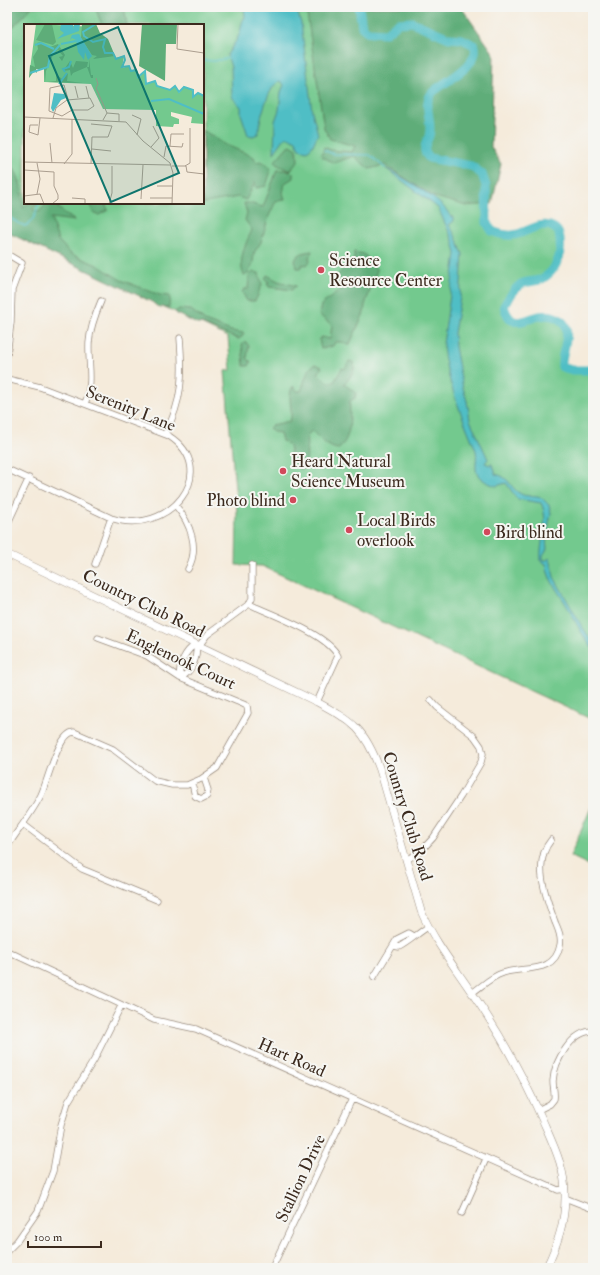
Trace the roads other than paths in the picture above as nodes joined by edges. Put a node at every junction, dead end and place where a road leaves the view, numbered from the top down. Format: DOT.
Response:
graph roads {
  1 [pos="7,254"];
  2 [pos="101,301"];
  3 [pos="180,338"];
  4 [pos="7,355"];
  5 [pos="7,379"];
  6 [pos="85,404"];
  7 [pos="165,434"];
  8 [pos="7,469"];
  9 [pos="29,478"];
  10 [pos="176,506"];
  11 [pos="111,518"];
  12 [pos="8,523"];
  13 [pos="7,554"];
  14 [pos="95,564"];
  15 [pos="252,565"];
  16 [pos="188,569"];
  17 [pos="249,604"];
  18 [pos="98,638"];
  19 [pos="197,645"];
  20 [pos="180,678"];
  21 [pos="431,700"];
  22 [pos="316,702"];
  23 [pos="204,778"];
  24 [pos="192,783"];
  25 [pos="23,824"];
  26 [pos="551,840"];
  27 [pos="7,847"];
  28 [pos="406,860"];
  29 [pos="157,900"];
  30 [pos="428,926"];
  31 [pos="7,951"];
  32 [pos="374,977"];
  33 [pos="472,993"];
  34 [pos="121,1006"];
  35 [pos="593,1031"];
  36 [pos="352,1099"];
  37 [pos="538,1110"];
  38 [pos="486,1159"];
  39 [pos="565,1189"];
  40 [pos="566,1198"];
  41 [pos="593,1209"];
  42 [pos="462,1213"];
  43 [pos="7,1251"];
  44 [pos="272,1268"];
  45 [pos="546,1268"];
  1 -- 4 [label="street"];
  2 -- 6 [label="street"];
  3 -- 7 [label="street"];
  5 -- 6 [label="street, Serenity Lane"];
  6 -- 7 [label="street, Serenity Lane"];
  7 -- 10 [label="street, Serenity Lane"];
  8 -- 9 [label="street"];
  9 -- 11 [label="street"];
  9 -- 12 [label="street"];
  10 -- 11 [label="street"];
  10 -- 16 [label="street"];
  11 -- 14 [label="street"];
  13 -- 19 [label="main road, Country Club Road"];
  15 -- 17 [label="street"];
  17 -- 19 [label="street"];
  17 -- 22 [label="street"];
  18 -- 20 [label="street, Englenook Court"];
  19 -- 20 [label="street"];
  19 -- 20 [label="street"];
  19 -- 22 [label="main road, Country Club Road"];
  20 -- 23 [label="street, Englenook Court"];
  21 -- 28 [label="street"];
  22 -- 28 [label="main road, Country Club Road"];
  23 -- 24 [label="street"];
  23 -- 24 [label="street"];
  24 -- 25 [label="street"];
  25 -- 27 [label="street"];
  25 -- 29 [label="street"];
  26 -- 33 [label="street"];
  28 -- 30 [label="main road, Country Club Road"];
  30 -- 32 [label="street"];
  30 -- 33 [label="main road, Country Club Road"];
  31 -- 34 [label="street, Hart Road"];
  33 -- 37 [label="main road, Country Club Road"];
  34 -- 36 [label="street, Hart Road"];
  34 -- 43 [label="street"];
  35 -- 37 [label="street"];
  36 -- 38 [label="street, Hart Road"];
  36 -- 44 [label="street, Stallion Drive"];
  37 -- 39 [label="main road, Country Club Road"];
  38 -- 39 [label="street, Hart Road"];
  38 -- 42 [label="street"];
  39 -- 40 [label="main road, Country Club Road"];
  40 -- 41 [label="street"];
  40 -- 45 [label="main road, Country Club Road"];
}
